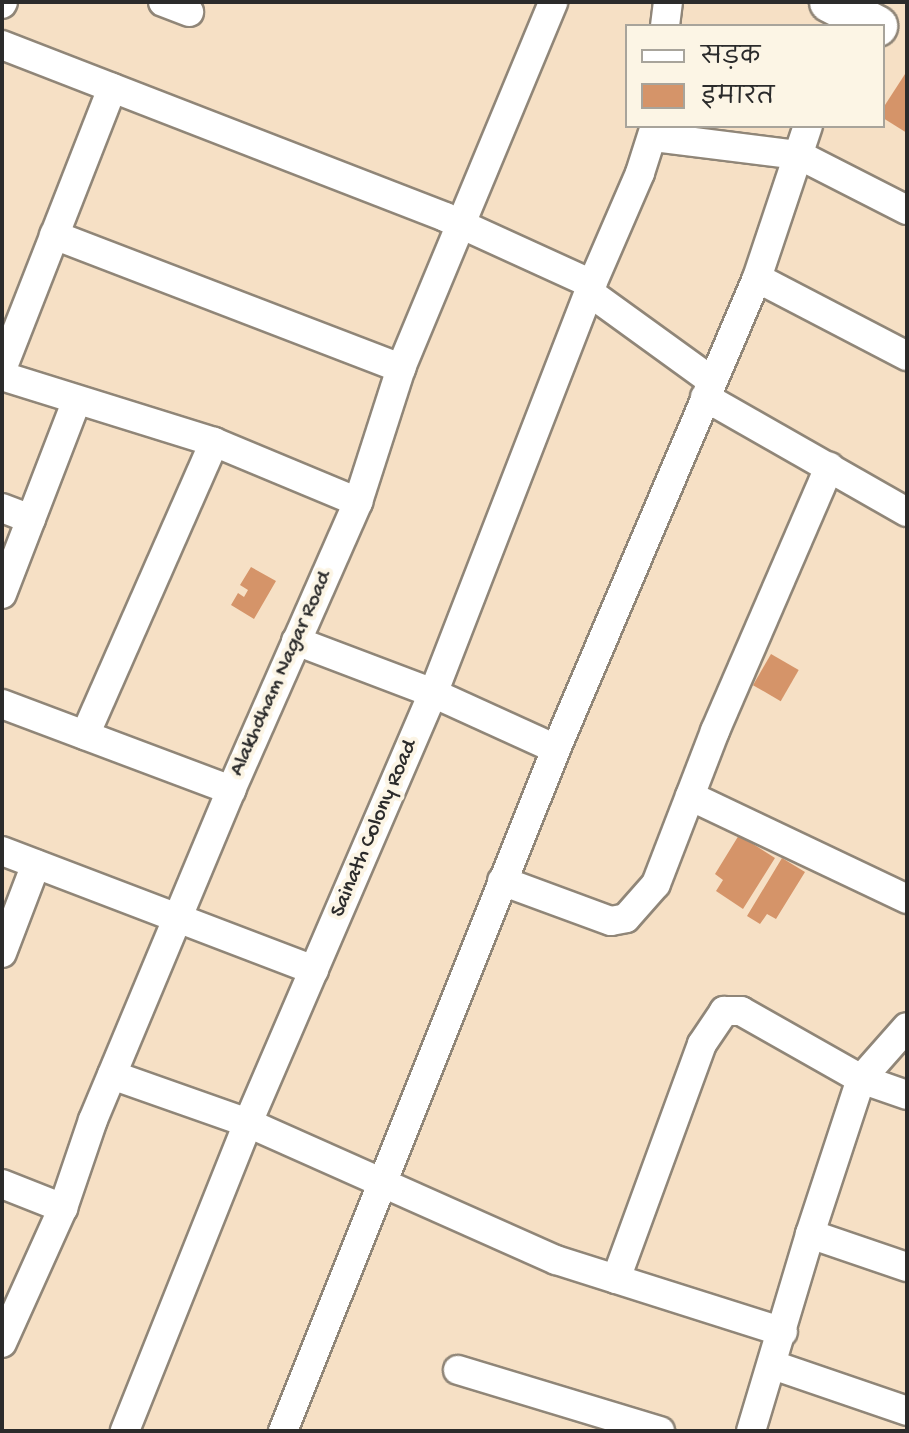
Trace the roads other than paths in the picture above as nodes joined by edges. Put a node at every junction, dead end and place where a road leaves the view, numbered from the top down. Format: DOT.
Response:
graph roads {
  1 [pos="163,2"];
  2 [pos="553,2"];
  3 [pos="668,2"];
  4 [pos="189,12"];
  5 [pos="665,24"];
  6 [pos="885,30"];
  7 [pos="907,43"];
  8 [pos="2,45"];
  9 [pos="112,88"];
  10 [pos="807,128"];
  11 [pos="655,132"];
  12 [pos="799,155"];
  13 [pos="907,210"];
  14 [pos="459,224"];
  15 [pos="54,235"];
  16 [pos="757,278"];
  17 [pos="590,288"];
  18 [pos="907,356"];
  19 [pos="401,368"];
  20 [pos="2,369"];
  21 [pos="2,376"];
  22 [pos="709,389"];
  23 [pos="77,400"];
  24 [pos="214,442"];
  25 [pos="829,467"];
  26 [pos="358,502"];
  27 [pos="2,508"];
  28 [pos="907,512"];
  29 [pos="31,519"];
  30 [pos="2,594"];
  31 [pos="296,641"];
  32 [pos="433,693"];
  33 [pos="2,704"];
  34 [pos="85,735"];
  35 [pos="556,749"];
  36 [pos="231,790"];
  37 [pos="690,796"];
  38 [pos="2,851"];
  39 [pos="36,864"];
  40 [pos="502,881"];
  41 [pos="907,899"];
  42 [pos="177,918"];
  43 [pos="2,953"];
  44 [pos="314,970"];
  45 [pos="907,1027"];
  46 [pos="112,1075"];
  47 [pos="861,1079"];
  48 [pos="907,1095"];
  49 [pos="248,1123"];
  50 [pos="380,1182"];
  51 [pos="2,1184"];
  52 [pos="63,1208"];
  53 [pos="810,1234"];
  54 [pos="907,1267"];
  55 [pos="616,1279"];
  56 [pos="783,1332"];
  57 [pos="2,1343"];
  58 [pos="773,1365"];
  59 [pos="458,1370"];
  60 [pos="901,1417"];
  61 [pos="125,1431"];
  62 [pos="283,1431"];
  63 [pos="660,1431"];
  64 [pos="751,1431"];
  1 -- 4 [label="street"];
  2 -- 14 [label="street, Alakhdham Nagar Road"];
  3 -- 5 [label="street"];
  6 -- 7 [label="street"];
  8 -- 9 [label="street"];
  9 -- 14 [label="street"];
  9 -- 15 [label="street"];
  10 -- 12 [label="street"];
  11 -- 12 [label="street"];
  11 -- 17 [label="street, Sainath Colony Road"];
  12 -- 13 [label="street"];
  12 -- 16 [label="street"];
  14 -- 17 [label="street"];
  14 -- 19 [label="street, Alakhdham Nagar Road"];
  15 -- 19 [label="street"];
  15 -- 20 [label="street"];
  16 -- 18 [label="street"];
  16 -- 22 [label="street"];
  17 -- 22 [label="street"];
  17 -- 32 [label="street, Sainath Colony Road"];
  19 -- 26 [label="street, Alakhdham Nagar Road"];
  21 -- 23 [label="street"];
  22 -- 25 [label="street"];
  22 -- 35 [label="street"];
  23 -- 24 [label="street"];
  23 -- 29 [label="street"];
  24 -- 26 [label="street"];
  24 -- 34 [label="street"];
  25 -- 28 [label="street"];
  25 -- 37 [label="street"];
  26 -- 31 [label="street, Alakhdham Nagar Road"];
  27 -- 29 [label="street"];
  29 -- 30 [label="street"];
  31 -- 32 [label="street"];
  31 -- 36 [label="street, Alakhdham Nagar Road"];
  32 -- 35 [label="street"];
  32 -- 44 [label="street, Sainath Colony Road"];
  33 -- 34 [label="street"];
  34 -- 36 [label="street"];
  35 -- 40 [label="street"];
  36 -- 42 [label="street, Alakhdham Nagar Road"];
  37 -- 40 [label="street"];
  37 -- 41 [label="street"];
  38 -- 39 [label="street"];
  39 -- 42 [label="street"];
  39 -- 43 [label="street"];
  40 -- 50 [label="street"];
  42 -- 44 [label="street"];
  42 -- 46 [label="street, Alakhdham Nagar Road"];
  44 -- 49 [label="street, Sainath Colony Road"];
  45 -- 47 [label="street"];
  46 -- 49 [label="street"];
  46 -- 52 [label="street, Alakhdham Nagar Road"];
  47 -- 48 [label="street"];
  47 -- 53 [label="street"];
  47 -- 55 [label="street"];
  49 -- 50 [label="street"];
  49 -- 61 [label="street, Sainath Colony Road"];
  50 -- 55 [label="street"];
  50 -- 62 [label="street"];
  51 -- 52 [label="street"];
  52 -- 57 [label="street, Alakhdham Nagar Road"];
  53 -- 54 [label="street"];
  53 -- 56 [label="street"];
  55 -- 56 [label="street"];
  56 -- 58 [label="street"];
  58 -- 60 [label="street"];
  58 -- 64 [label="street"];
  59 -- 63 [label="street"];
}
